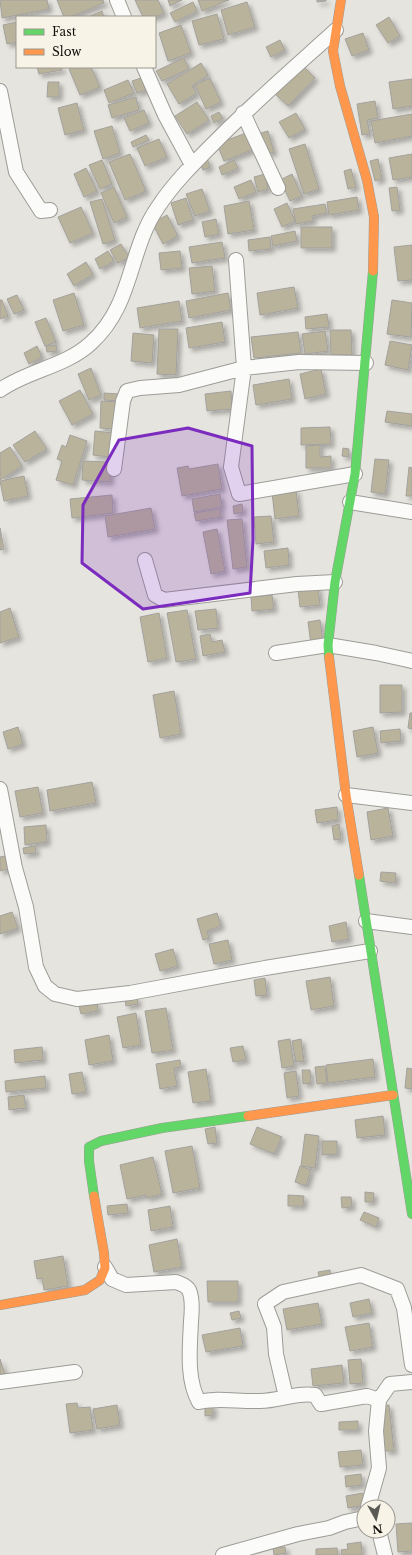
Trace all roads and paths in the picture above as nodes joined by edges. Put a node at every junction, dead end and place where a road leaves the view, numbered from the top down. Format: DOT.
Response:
graph roads {
  1 [pos="116,0"];
  2 [pos="345,1"];
  3 [pos="124,16"];
  4 [pos="336,30"];
  5 [pos="144,68"];
  6 [pos="0,91"];
  7 [pos="243,113"];
  8 [pos="192,165"];
  9 [pos="278,188"];
  10 [pos="50,210"];
  11 [pos="236,260"];
  12 [pos="366,363"];
  13 [pos="244,368"];
  14 [pos="0,390"];
  15 [pos="114,469"];
  16 [pos="356,474"];
  17 [pos="350,502"];
  18 [pos="412,512"];
  19 [pos="146,560"];
  20 [pos="335,582"];
  21 [pos="328,645"];
  22 [pos="276,653"];
  23 [pos="412,661"];
  24 [pos="0,789"];
  25 [pos="346,795"];
  26 [pos="412,803"];
  27 [pos="5,835"];
  28 [pos="366,921"];
  29 [pos="412,927"];
  30 [pos="370,951"];
  31 [pos="393,1095"];
  32 [pos="412,1214"];
  33 [pos="105,1268"];
  34 [pos="0,1305"];
  35 [pos="412,1365"];
  36 [pos="75,1372"];
  37 [pos="0,1382"];
  38 [pos="412,1382"];
  39 [pos="286,1397"];
  40 [pos="379,1400"];
  41 [pos="370,1499"];
  42 [pos="356,1520"];
  43 [pos="380,1539"];
  44 [pos="223,1555"];
  45 [pos="385,1555"];
  1 -- 3 [label="street"];
  2 -- 4 [label="street"];
  4 -- 7 [label="street"];
  4 -- 12 [label="street"];
  5 -- 8 [label="street"];
  6 -- 10 [label="street"];
  7 -- 8 [label="street"];
  7 -- 9 [label="street"];
  8 -- 14 [label="street"];
  11 -- 13 [label="street"];
  12 -- 13 [label="street"];
  12 -- 16 [label="street"];
  13 -- 15 [label="street"];
  13 -- 16 [label="street"];
  16 -- 17 [label="street"];
  17 -- 18 [label="street"];
  17 -- 20 [label="street"];
  19 -- 20 [label="street"];
  20 -- 21 [label="street"];
  21 -- 22 [label="street"];
  21 -- 23 [label="street"];
  21 -- 25 [label="street"];
  24 -- 27 [label="street"];
  25 -- 26 [label="street"];
  25 -- 28 [label="street"];
  27 -- 30 [label="street"];
  28 -- 29 [label="street"];
  28 -- 30 [label="street"];
  30 -- 31 [label="street"];
  31 -- 32 [label="street"];
  31 -- 33 [label="street"];
  33 -- 34 [label="street"];
  33 -- 39 [label="street"];
  35 -- 39 [label="street"];
  36 -- 37 [label="street"];
  38 -- 40 [label="street"];
  39 -- 40 [label="street"];
  40 -- 41 [label="street"];
  42 -- 44 [label="street"];
  43 -- 45 [label="street"];
}
